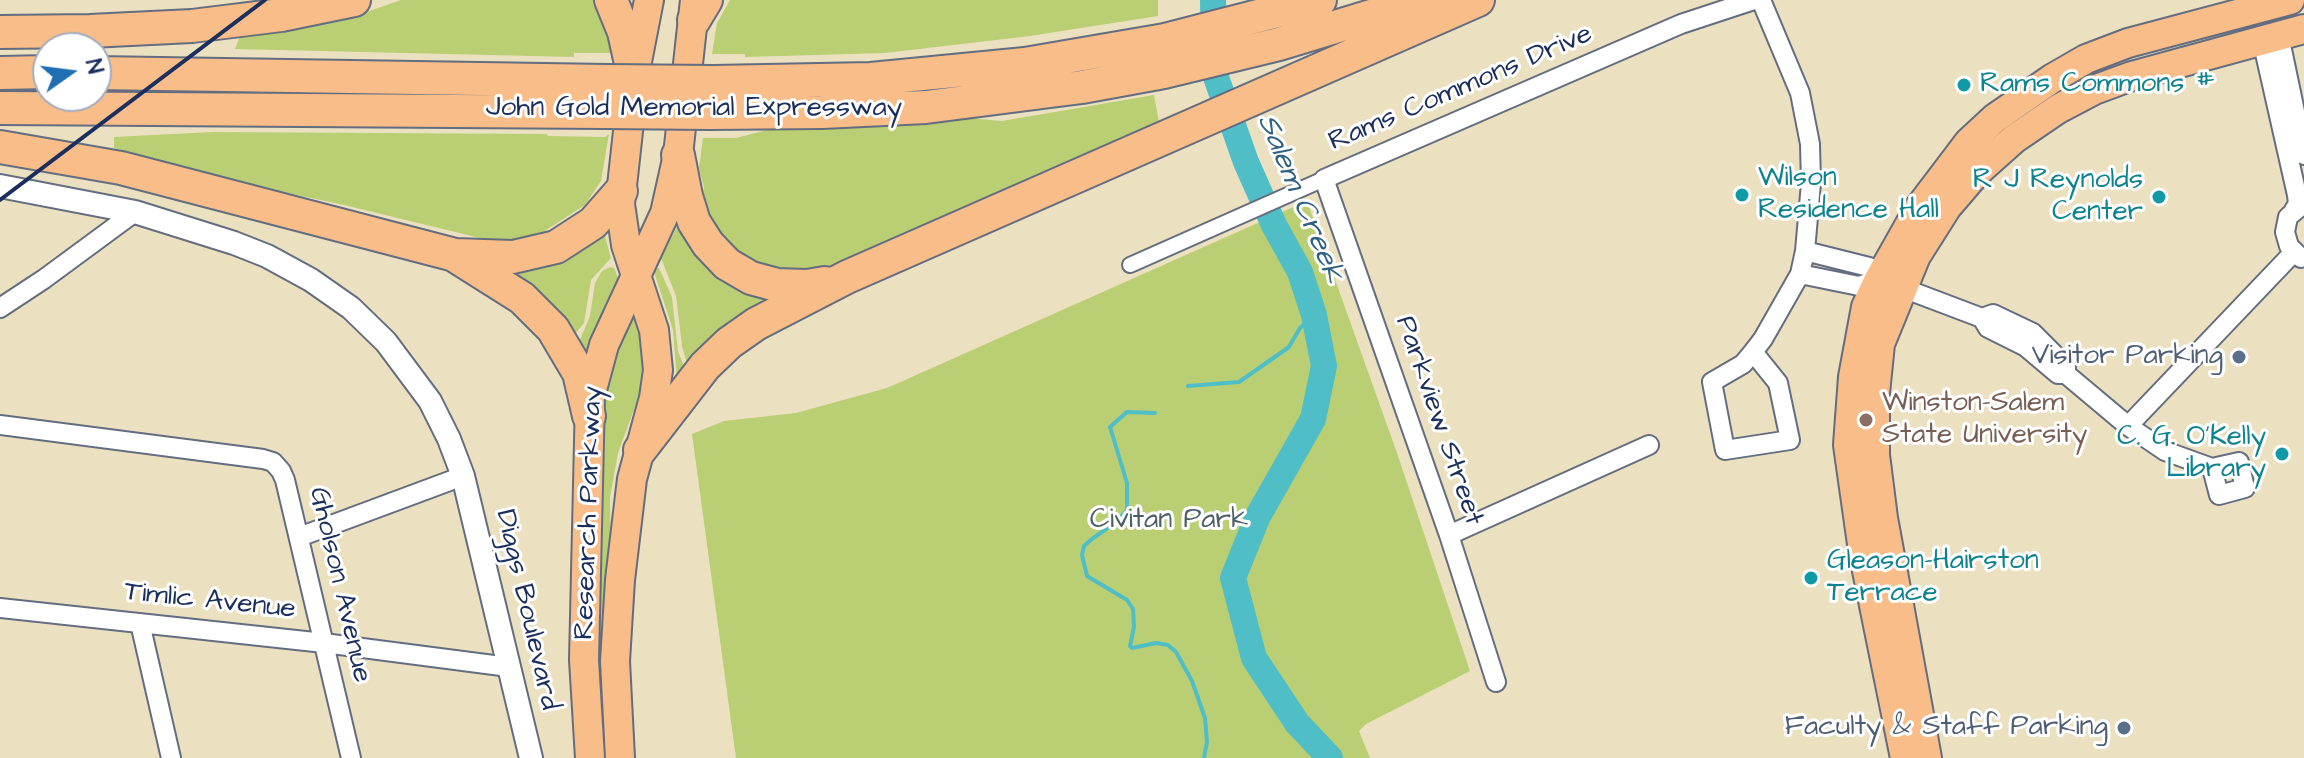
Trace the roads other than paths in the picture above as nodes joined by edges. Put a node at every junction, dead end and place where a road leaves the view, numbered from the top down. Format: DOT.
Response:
graph roads {
  1 [pos="354,0"];
  2 [pos="611,0"];
  3 [pos="649,0"];
  4 [pos="1320,0"];
  5 [pos="1424,0"];
  6 [pos="1478,0"];
  7 [pos="1754,0"];
  8 [pos="1761,0"];
  9 [pos="2290,0"];
  10 [pos="698,7"];
  11 [pos="0,32"];
  12 [pos="2281,35"];
  13 [pos="32,72"];
  14 [pos="0,73"];
  15 [pos="112,74"];
  16 [pos="615,90"];
  17 [pos="711,97"];
  18 [pos="0,108"];
  19 [pos="0,147"];
  20 [pos="678,155"];
  21 [pos="2304,155"];
  22 [pos="1324,179"];
  23 [pos="0,186"];
  24 [pos="621,191"];
  25 [pos="2299,207"];
  26 [pos="135,212"];
  27 [pos="1805,251"];
  28 [pos="455,255"];
  29 [pos="2299,256"];
  30 [pos="1130,265"];
  31 [pos="1800,274"];
  32 [pos="637,276"];
  33 [pos="847,277"];
  34 [pos="1891,284"];
  35 [pos="0,308"];
  36 [pos="1753,352"];
  37 [pos="589,416"];
  38 [pos="0,425"];
  39 [pos="2128,426"];
  40 [pos="1649,445"];
  41 [pos="640,450"];
  42 [pos="2212,468"];
  43 [pos="463,476"];
  44 [pos="1449,535"];
  45 [pos="299,537"];
  46 [pos="0,608"];
  47 [pos="140,623"];
  48 [pos="324,643"];
  49 [pos="509,667"];
  50 [pos="1496,682"];
  51 [pos="171,758"];
  52 [pos="351,758"];
  53 [pos="531,758"];
  54 [pos="590,758"];
  55 [pos="620,758"];
  56 [pos="1905,758"];
  57 [pos="1927,758"];
  1 -- 11 [label="highway"];
  2 -- 16 [label="highway"];
  3 -- 16 [label="main road, Research Parkway"];
  4 -- 17 [label="highway, John Gold Memorial Expressway"];
  5 -- 17 [label="highway, John Gold Memorial Expressway"];
  6 -- 33 [label="highway"];
  7 -- 22 [label="street, Rams Commons Drive"];
  8 -- 27 [label="street"];
  9 -- 34 [label="main road"];
  10 -- 20 [label="main road, Research Parkway"];
  12 -- 21 [label="street"];
  12 -- 25 [label="street"];
  12 -- 34 [label="main road"];
  13 -- 14 [label="highway"];
  15 -- 16 [label="highway, John Gold Memorial Expressway"];
  16 -- 17 [label="highway, John Gold Memorial Expressway, bridge"];
  16 -- 18 [label="highway, John Gold Memorial Expressway"];
  16 -- 24 [label="main road, Research Parkway"];
  19 -- 28 [label="highway"];
  20 -- 32 [label="main road, Research Parkway"];
  20 -- 33 [label="highway"];
  22 -- 30 [label="street"];
  22 -- 44 [label="street, Parkview Street"];
  23 -- 26 [label="street, Diggs Boulevard"];
  24 -- 28 [label="highway"];
  24 -- 32 [label="main road, Research Parkway"];
  25 -- 29 [label="street"];
  26 -- 35 [label="street"];
  26 -- 43 [label="street, Diggs Boulevard"];
  27 -- 31 [label="street"];
  27 -- 34 [label="street"];
  28 -- 37 [label="highway"];
  29 -- 39 [label="street"];
  31 -- 34 [label="street"];
  31 -- 36 [label="street"];
  32 -- 37 [label="main road, Research Parkway"];
  32 -- 41 [label="main road, Research Parkway"];
  33 -- 41 [label="highway"];
  34 -- 39 [label="street"];
  34 -- 56 [label="main road"];
  34 -- 57 [label="main road"];
  36 -- 36 [label="street"];
  37 -- 54 [label="main road, Research Parkway"];
  38 -- 45 [label="street, Gholson Avenue"];
  39 -- 42 [label="street"];
  40 -- 44 [label="street"];
  41 -- 55 [label="main road, Research Parkway"];
  43 -- 45 [label="street"];
  43 -- 49 [label="street, Diggs Boulevard"];
  44 -- 50 [label="street, Parkview Street"];
  45 -- 48 [label="street, Gholson Avenue"];
  46 -- 47 [label="street, Timlic Avenue"];
  47 -- 48 [label="street, Timlic Avenue"];
  47 -- 51 [label="street"];
  48 -- 49 [label="street, Timlic Avenue"];
  48 -- 52 [label="street, Gholson Avenue"];
  49 -- 53 [label="street, Diggs Boulevard"];
}
